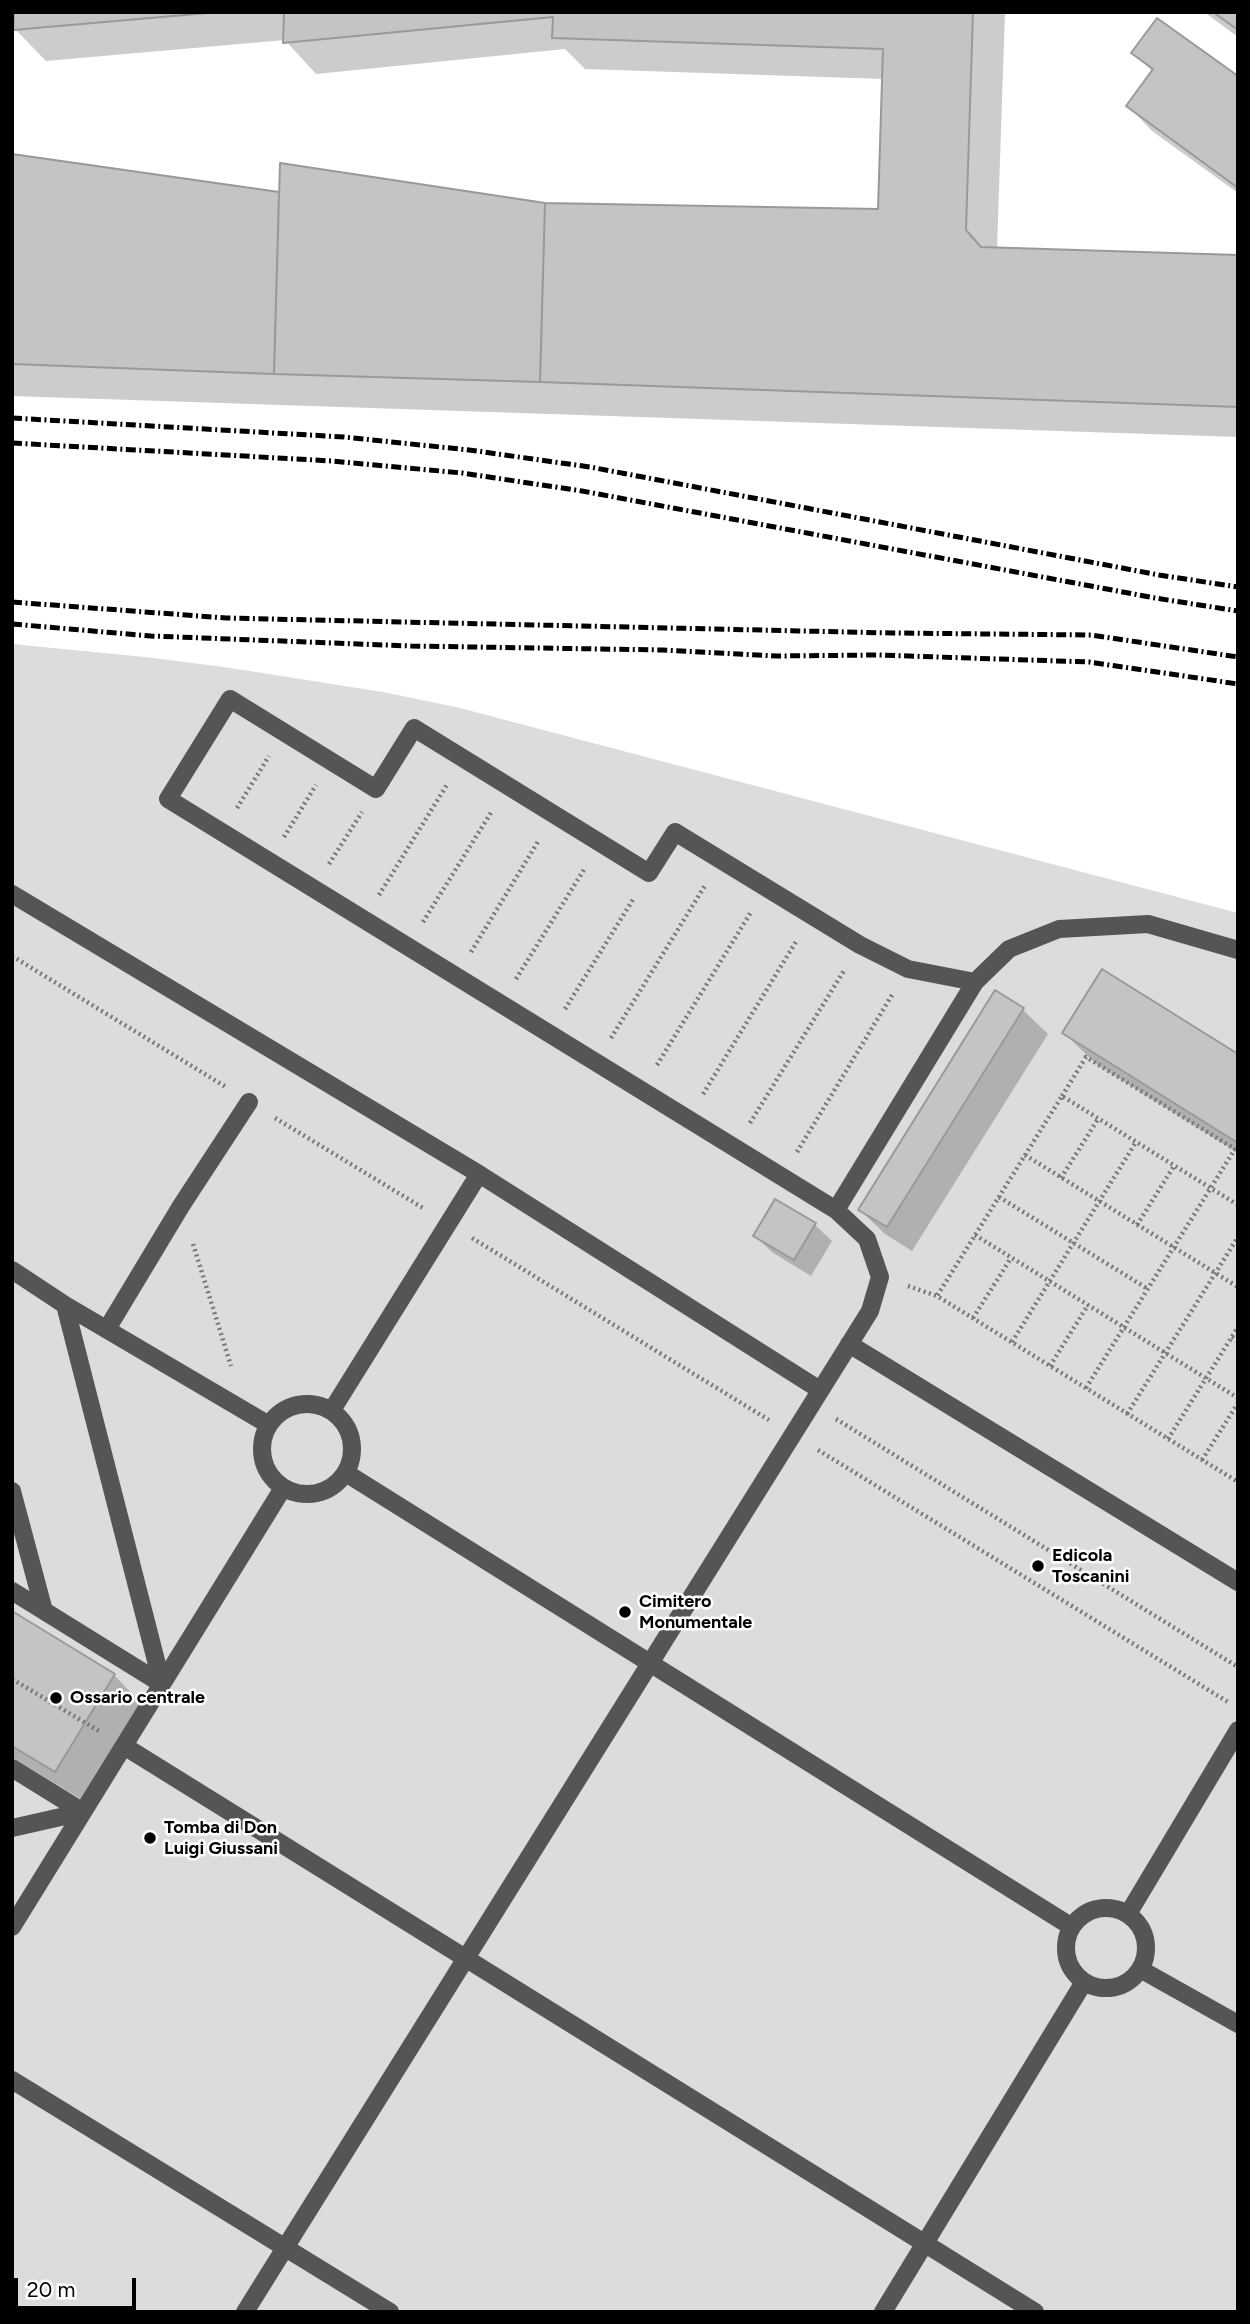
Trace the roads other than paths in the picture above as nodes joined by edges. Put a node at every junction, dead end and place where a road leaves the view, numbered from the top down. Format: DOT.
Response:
graph roads {
  1 [pos="12,894"];
  2 [pos="1238,950"];
  3 [pos="975,982"];
  4 [pos="249,1102"];
  5 [pos="479,1174"];
  6 [pos="836,1210"];
  7 [pos="12,1270"];
  8 [pos="65,1305"];
  9 [pos="107,1329"];
  10 [pos="849,1344"];
  11 [pos="816,1397"];
  12 [pos="332,1410"];
  13 [pos="269,1425"];
  14 [pos="346,1473"];
  15 [pos="283,1488"];
  16 [pos="12,1491"];
  17 [pos="1238,1582"];
  18 [pos="12,1591"];
  19 [pos="44,1611"];
  20 [pos="650,1663"];
  21 [pos="162,1684"];
  22 [pos="1238,1730"];
  23 [pos="124,1746"];
  24 [pos="12,1768"];
  25 [pos="83,1812"];
  26 [pos="12,1828"];
  27 [pos="1128,1914"];
  28 [pos="12,1927"];
  29 [pos="1072,1927"];
  30 [pos="466,1958"];
  31 [pos="1140,1969"];
  32 [pos="1084,1982"];
  33 [pos="1238,2024"];
  34 [pos="12,2080"];
  35 [pos="924,2244"];
  36 [pos="285,2247"];
  37 [pos="245,2312"];
  38 [pos="390,2312"];
  39 [pos="883,2312"];
  40 [pos="1035,2312"];
  1 -- 5 [label="lane"];
  2 -- 3 [label="lane"];
  3 -- 6 [label="lane"];
  3 -- 6 [label="lane"];
  4 -- 9 [label="lane"];
  5 -- 11 [label="lane"];
  5 -- 12 [label="lane"];
  6 -- 10 [label="lane"];
  7 -- 8 [label="lane"];
  8 -- 9 [label="lane"];
  8 -- 21 [label="lane"];
  9 -- 13 [label="lane"];
  10 -- 11 [label="lane"];
  10 -- 17 [label="lane"];
  11 -- 20 [label="lane"];
  12 -- 13 [label="lane"];
  12 -- 14 [label="lane"];
  13 -- 15 [label="lane"];
  14 -- 15 [label="lane"];
  14 -- 20 [label="lane"];
  15 -- 21 [label="lane"];
  16 -- 19 [label="lane"];
  18 -- 19 [label="lane"];
  19 -- 21 [label="lane"];
  20 -- 29 [label="lane"];
  20 -- 30 [label="lane"];
  21 -- 23 [label="lane"];
  22 -- 27 [label="lane"];
  23 -- 25 [label="lane"];
  23 -- 30 [label="lane"];
  24 -- 25 [label="lane"];
  25 -- 26 [label="lane"];
  25 -- 28 [label="lane"];
  27 -- 29 [label="lane"];
  27 -- 31 [label="lane"];
  29 -- 32 [label="lane"];
  30 -- 35 [label="lane"];
  30 -- 36 [label="lane"];
  31 -- 32 [label="lane"];
  31 -- 33 [label="lane"];
  32 -- 35 [label="lane"];
  34 -- 36 [label="lane"];
  35 -- 39 [label="lane"];
  35 -- 40 [label="lane"];
  36 -- 37 [label="lane"];
  36 -- 38 [label="lane"];
}
